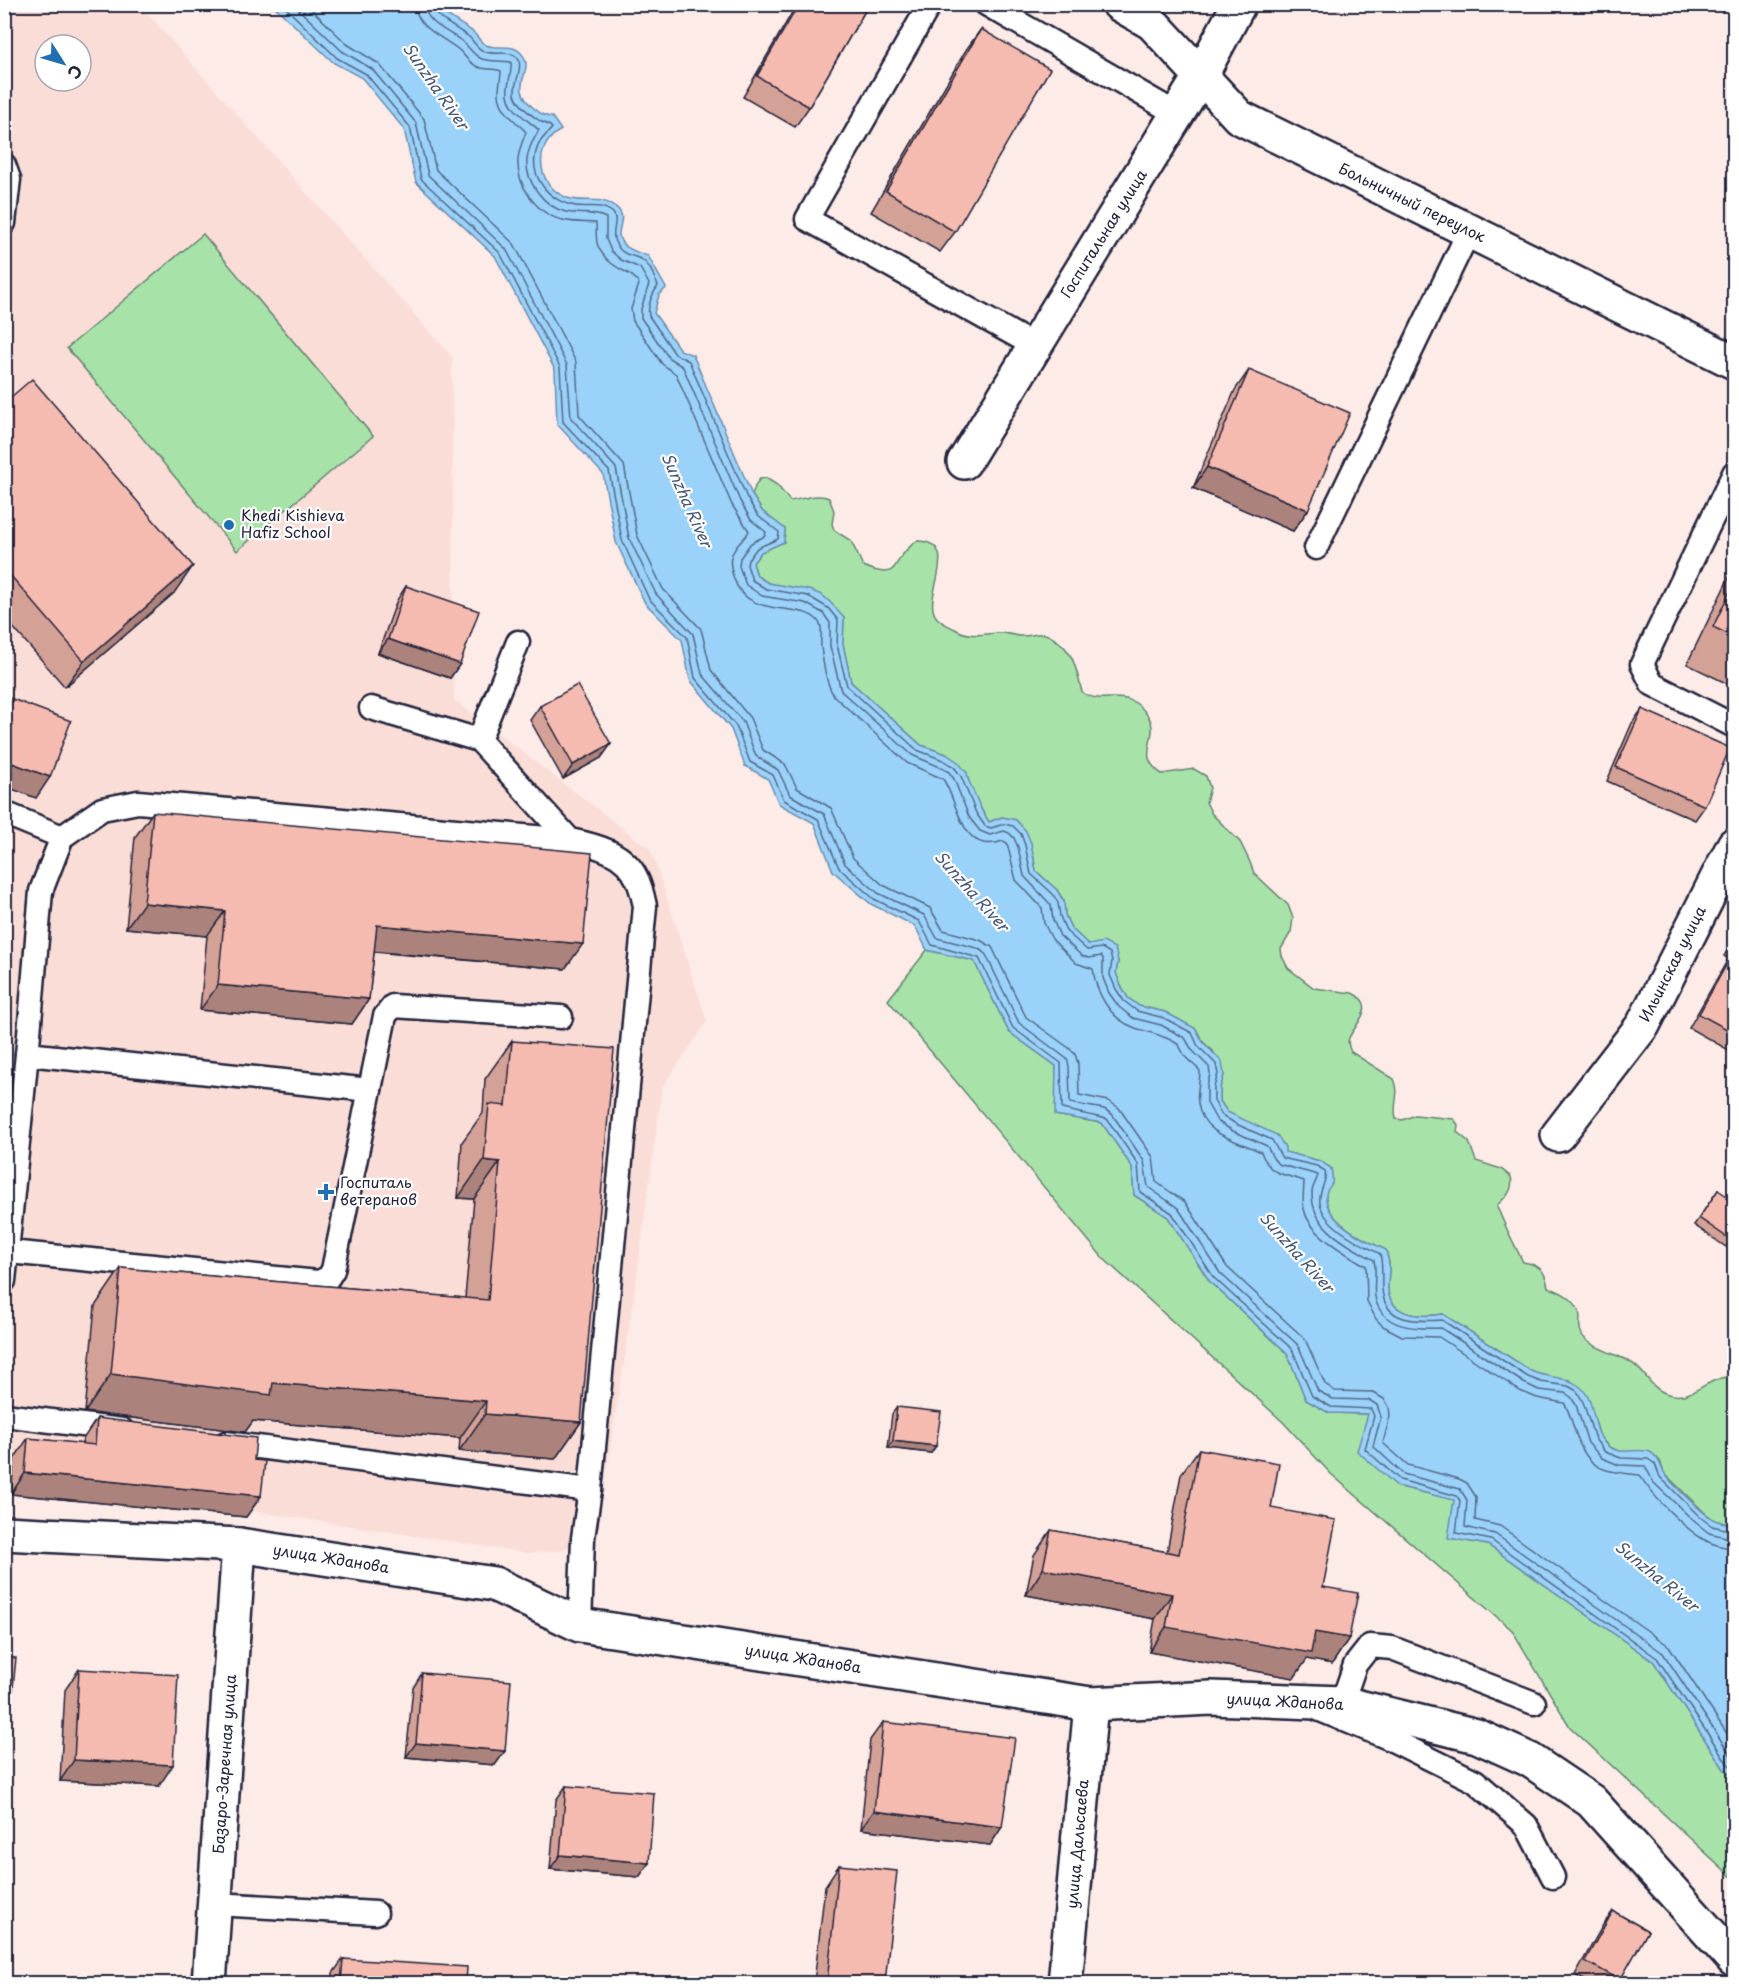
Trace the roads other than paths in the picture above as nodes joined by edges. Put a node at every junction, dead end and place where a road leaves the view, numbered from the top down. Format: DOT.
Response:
graph roads {
  1 [pos="930,4"];
  2 [pos="986,4"];
  3 [pos="1119,4"];
  4 [pos="1239,4"];
  5 [pos="1200,77"];
  6 [pos="1178,114"];
  7 [pos="4,165"];
  8 [pos="4,223"];
  9 [pos="1469,231"];
  10 [pos="1035,346"];
  11 [pos="1734,362"];
  12 [pos="964,462"];
  13 [pos="1734,473"];
  14 [pos="1316,548"];
  15 [pos="518,642"];
  16 [pos="371,708"];
  17 [pos="1734,726"];
  18 [pos="479,740"];
  19 [pos="4,813"];
  20 [pos="62,837"];
  21 [pos="570,840"];
  22 [pos="1734,844"];
  23 [pos="561,1017"];
  24 [pos="27,1054"];
  25 [pos="370,1090"];
  26 [pos="12,1126"];
  27 [pos="1558,1135"];
  28 [pos="9,1252"];
  29 [pos="4,1281"];
  30 [pos="4,1415"];
  31 [pos="145,1433"];
  32 [pos="204,1440"];
  33 [pos="590,1490"];
  34 [pos="4,1533"];
  35 [pos="238,1545"];
  36 [pos="580,1625"];
  37 [pos="1297,1701"];
  38 [pos="1342,1703"];
  39 [pos="1534,1703"];
  40 [pos="1091,1704"];
  41 [pos="1553,1877"];
  42 [pos="216,1904"];
  43 [pos="376,1913"];
  44 [pos="1734,1960"];
  45 [pos="209,1983"];
  46 [pos="1065,1983"];
  1 -- 10 [label="lane"];
  2 -- 6 [label="lane"];
  3 -- 5 [label="street, Больничный переулок"];
  4 -- 5 [label="street, Госпитальная улица"];
  5 -- 6 [label="street, Госпитальная улица"];
  5 -- 9 [label="street, Больничный переулок"];
  6 -- 10 [label="street, Госпитальная улица"];
  7 -- 8 [label="lane"];
  9 -- 11 [label="street, Больничный переулок"];
  9 -- 14 [label="lane"];
  10 -- 12 [label="street, Госпитальная улица"];
  13 -- 17 [label="lane"];
  15 -- 18 [label="lane"];
  16 -- 18 [label="lane"];
  18 -- 21 [label="lane"];
  19 -- 20 [label="lane"];
  20 -- 21 [label="lane"];
  20 -- 24 [label="lane"];
  21 -- 33 [label="lane"];
  22 -- 27 [label="street, Ильинская улица"];
  23 -- 25 [label="lane"];
  24 -- 25 [label="lane"];
  24 -- 26 [label="lane"];
  25 -- 28 [label="lane"];
  26 -- 28 [label="lane"];
  28 -- 29 [label="lane"];
  30 -- 31 [label="lane"];
  32 -- 33 [label="lane"];
  33 -- 36 [label="lane"];
  34 -- 35 [label="street, улица Жданова"];
  35 -- 36 [label="street, улица Жданова"];
  35 -- 42 [label="street, Базаро-Заречная улица"];
  36 -- 40 [label="street, улица Жданова"];
  37 -- 38 [label="street, улица Жданова"];
  37 -- 40 [label="street, улица Жданова"];
  37 -- 41 [label="lane"];
  38 -- 39 [label="lane"];
  38 -- 44 [label="street, улица Жданова"];
  40 -- 46 [label="street, улица Дальсаева"];
  42 -- 43 [label="lane"];
  42 -- 45 [label="street, Базаро-Заречная улица"];
}
